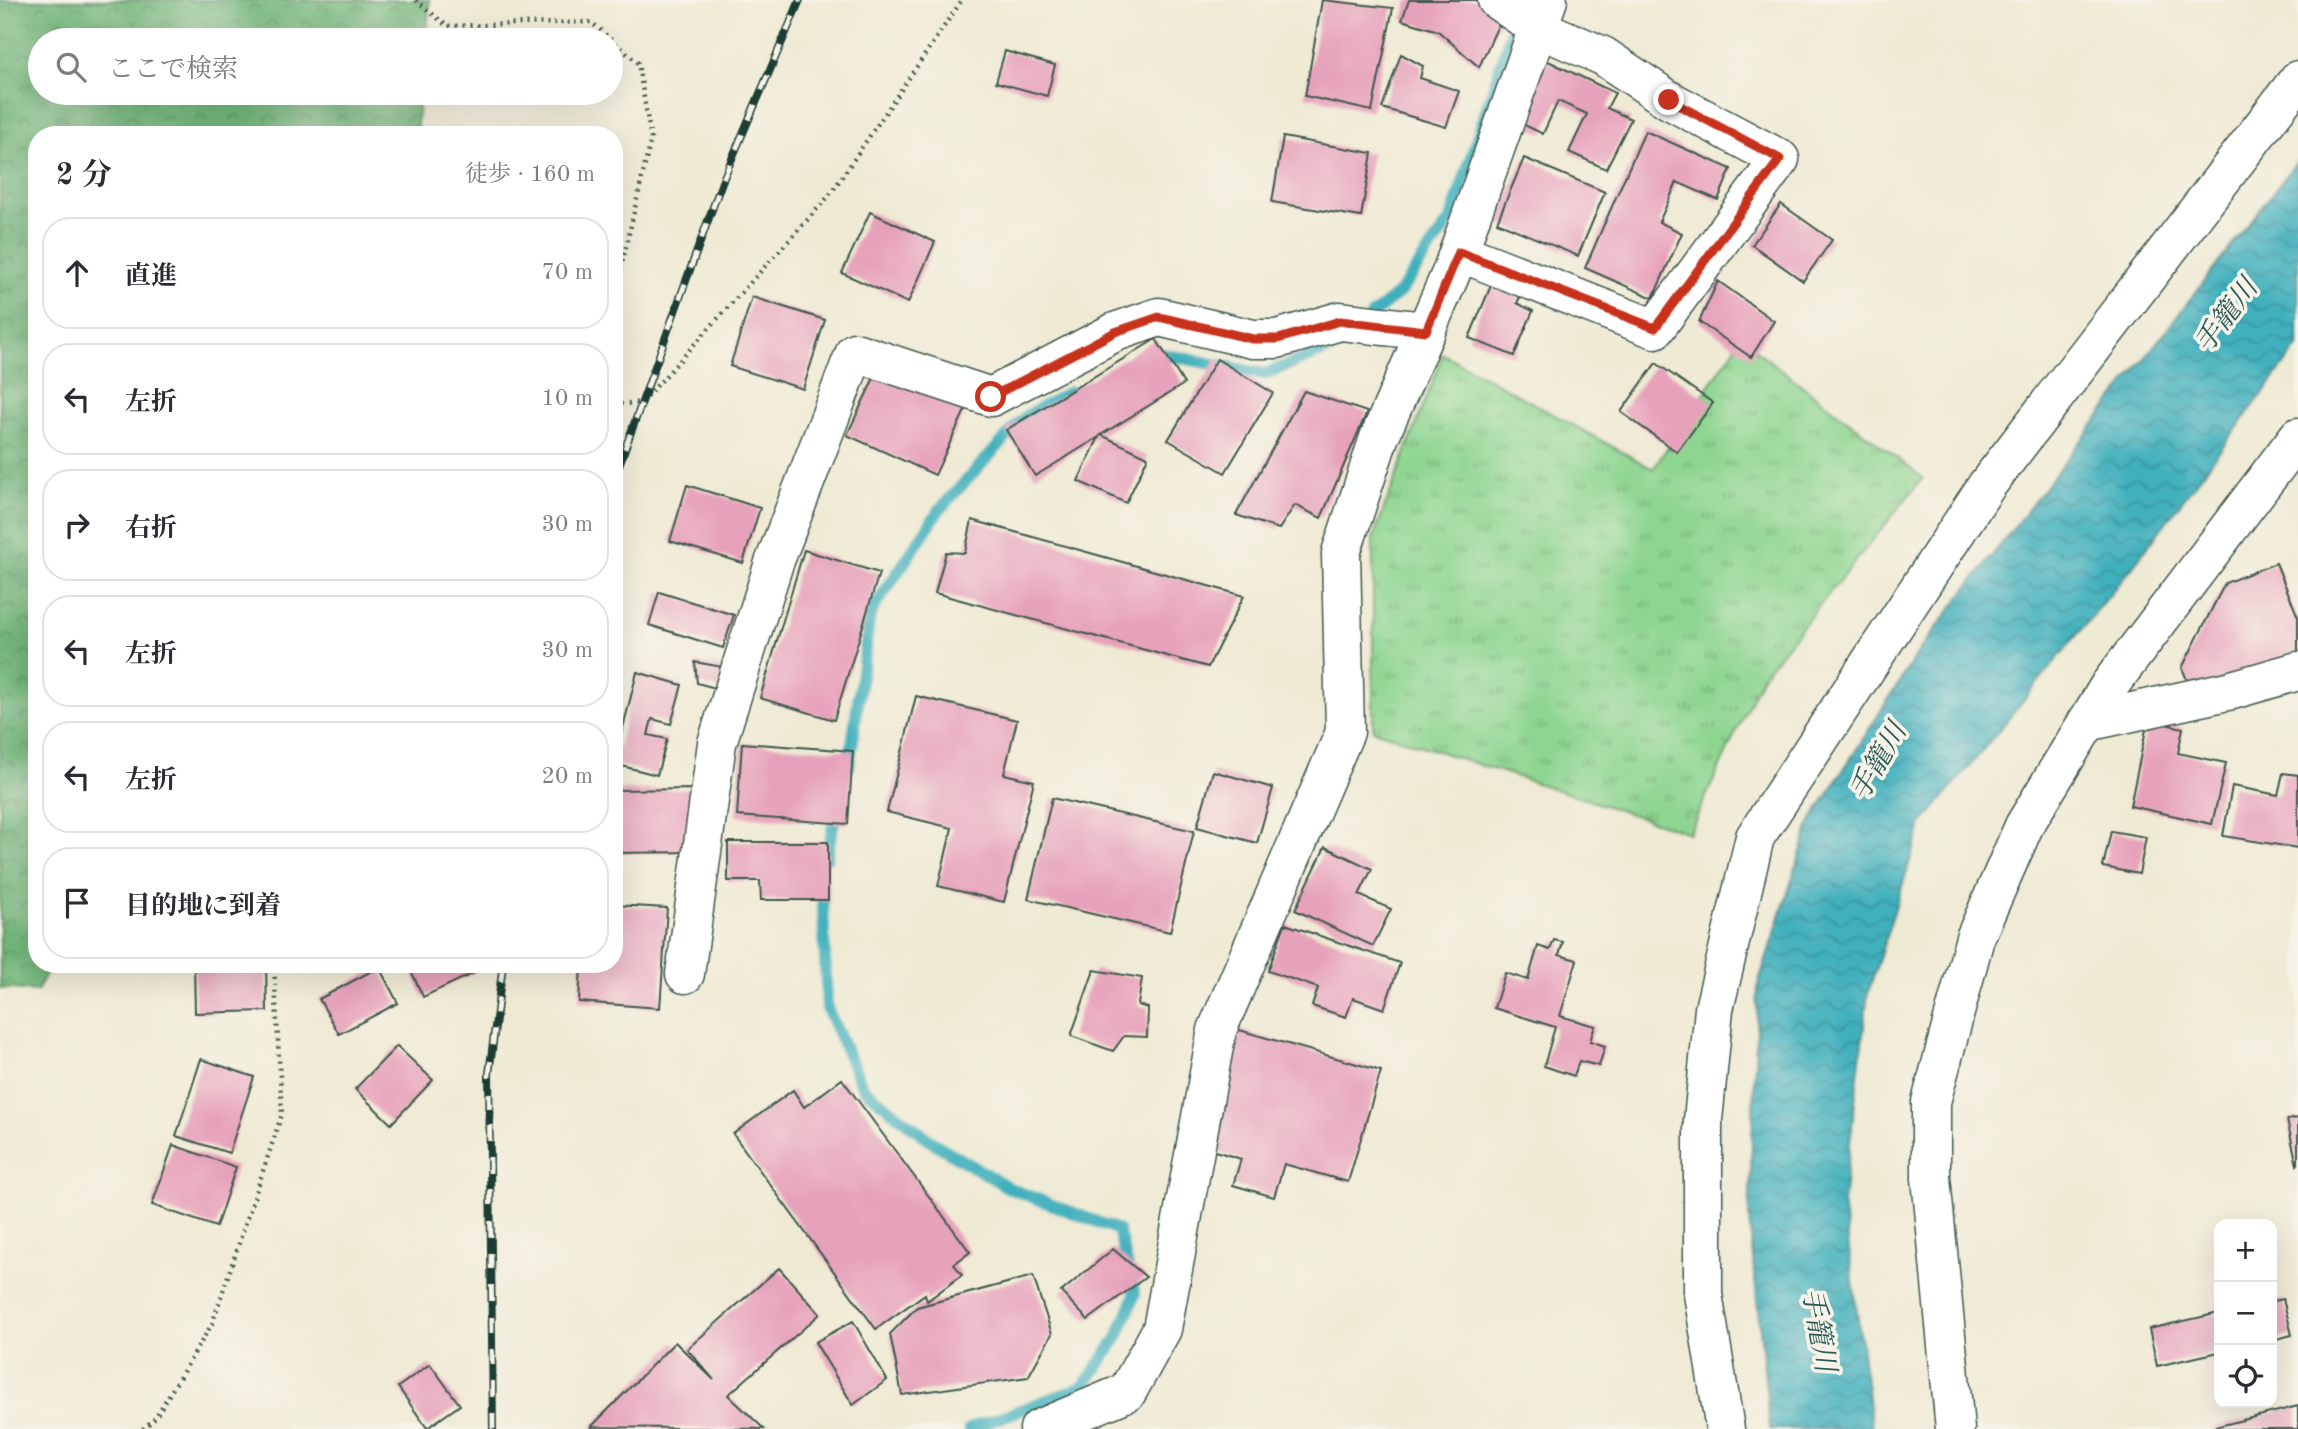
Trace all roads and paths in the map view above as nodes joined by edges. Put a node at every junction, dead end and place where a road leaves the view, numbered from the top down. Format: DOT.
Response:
graph roads {
  1 [pos="416,0"];
  2 [pos="962,0"];
  3 [pos="1497,0"];
  4 [pos="1543,14"];
  5 [pos="598,28"];
  6 [pos="623,50"];
  7 [pos="2298,80"];
  8 [pos="1459,252"];
  9 [pos="623,259"];
  10 [pos="1426,331"];
  11 [pos="623,404"];
  12 [pos="2298,437"];
  13 [pos="2298,671"];
  14 [pos="2087,722"];
  15 [pos="274,973"];
  16 [pos="685,974"];
  17 [pos="143,1429"];
  18 [pos="1039,1429"];
  19 [pos="1725,1429"];
  20 [pos="1955,1429"];
  1 -- 5 [label="path"];
  2 -- 11 [label="path"];
  3 -- 4 [label="street"];
  4 -- 8 [label="street"];
  4 -- 8 [label="street"];
  6 -- 9 [label="path"];
  7 -- 19 [label="street"];
  8 -- 10 [label="street"];
  10 -- 16 [label="street"];
  10 -- 18 [label="street"];
  12 -- 14 [label="street"];
  13 -- 14 [label="street"];
  14 -- 20 [label="street"];
  15 -- 17 [label="path"];
}
